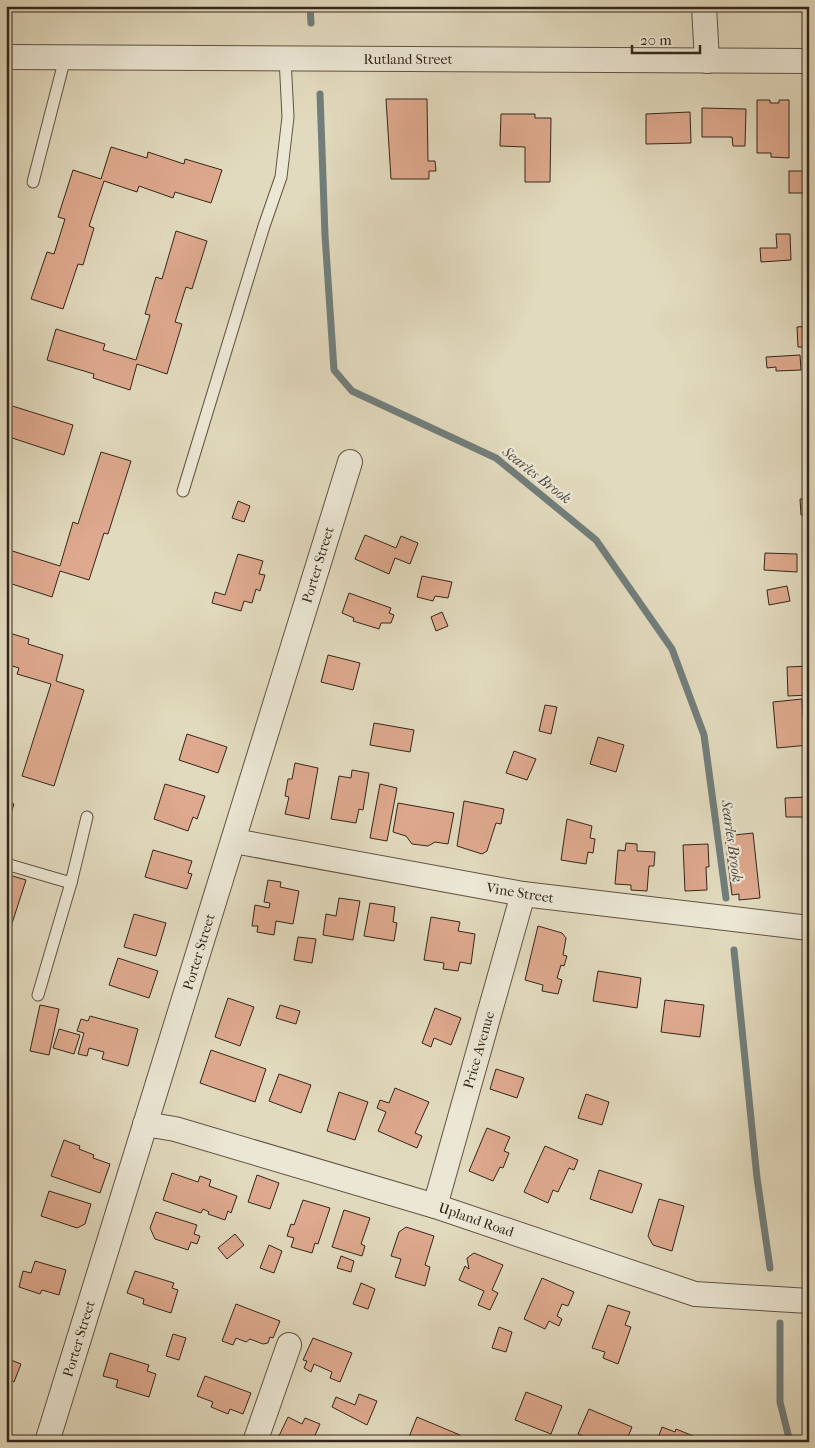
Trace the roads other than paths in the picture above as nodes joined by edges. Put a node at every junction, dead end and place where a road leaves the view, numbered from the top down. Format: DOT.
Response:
graph roads {
  1 [pos="704,6"];
  2 [pos="6,57"];
  3 [pos="64,58"];
  4 [pos="285,58"];
  5 [pos="707,61"];
  6 [pos="809,61"];
  7 [pos="33,182"];
  8 [pos="350,462"];
  9 [pos="183,491"];
  10 [pos="87,817"];
  11 [pos="234,840"];
  12 [pos="6,864"];
  13 [pos="71,883"];
  14 [pos="523,894"];
  15 [pos="809,928"];
  16 [pos="38,995"];
  17 [pos="145,1124"];
  18 [pos="435,1206"];
  19 [pos="809,1301"];
  20 [pos="289,1345"];
  21 [pos="47,1442"];
  22 [pos="255,1442"];
  1 -- 5 [label="street"];
  2 -- 3 [label="street, Rutland Street"];
  3 -- 4 [label="street, Rutland Street"];
  3 -- 7 [label="lane"];
  4 -- 5 [label="street, Rutland Street"];
  4 -- 9 [label="lane"];
  5 -- 6 [label="street, Rutland Street"];
  8 -- 11 [label="street, Porter Street"];
  10 -- 13 [label="lane"];
  11 -- 14 [label="street, Vine Street"];
  11 -- 17 [label="street, Porter Street"];
  12 -- 13 [label="lane"];
  13 -- 16 [label="lane"];
  14 -- 15 [label="street, Vine Street"];
  14 -- 18 [label="street, Price Avenue"];
  17 -- 18 [label="street, Upland Road"];
  17 -- 21 [label="street, Porter Street"];
  18 -- 19 [label="street, Upland Road"];
  20 -- 22 [label="street"];
}
